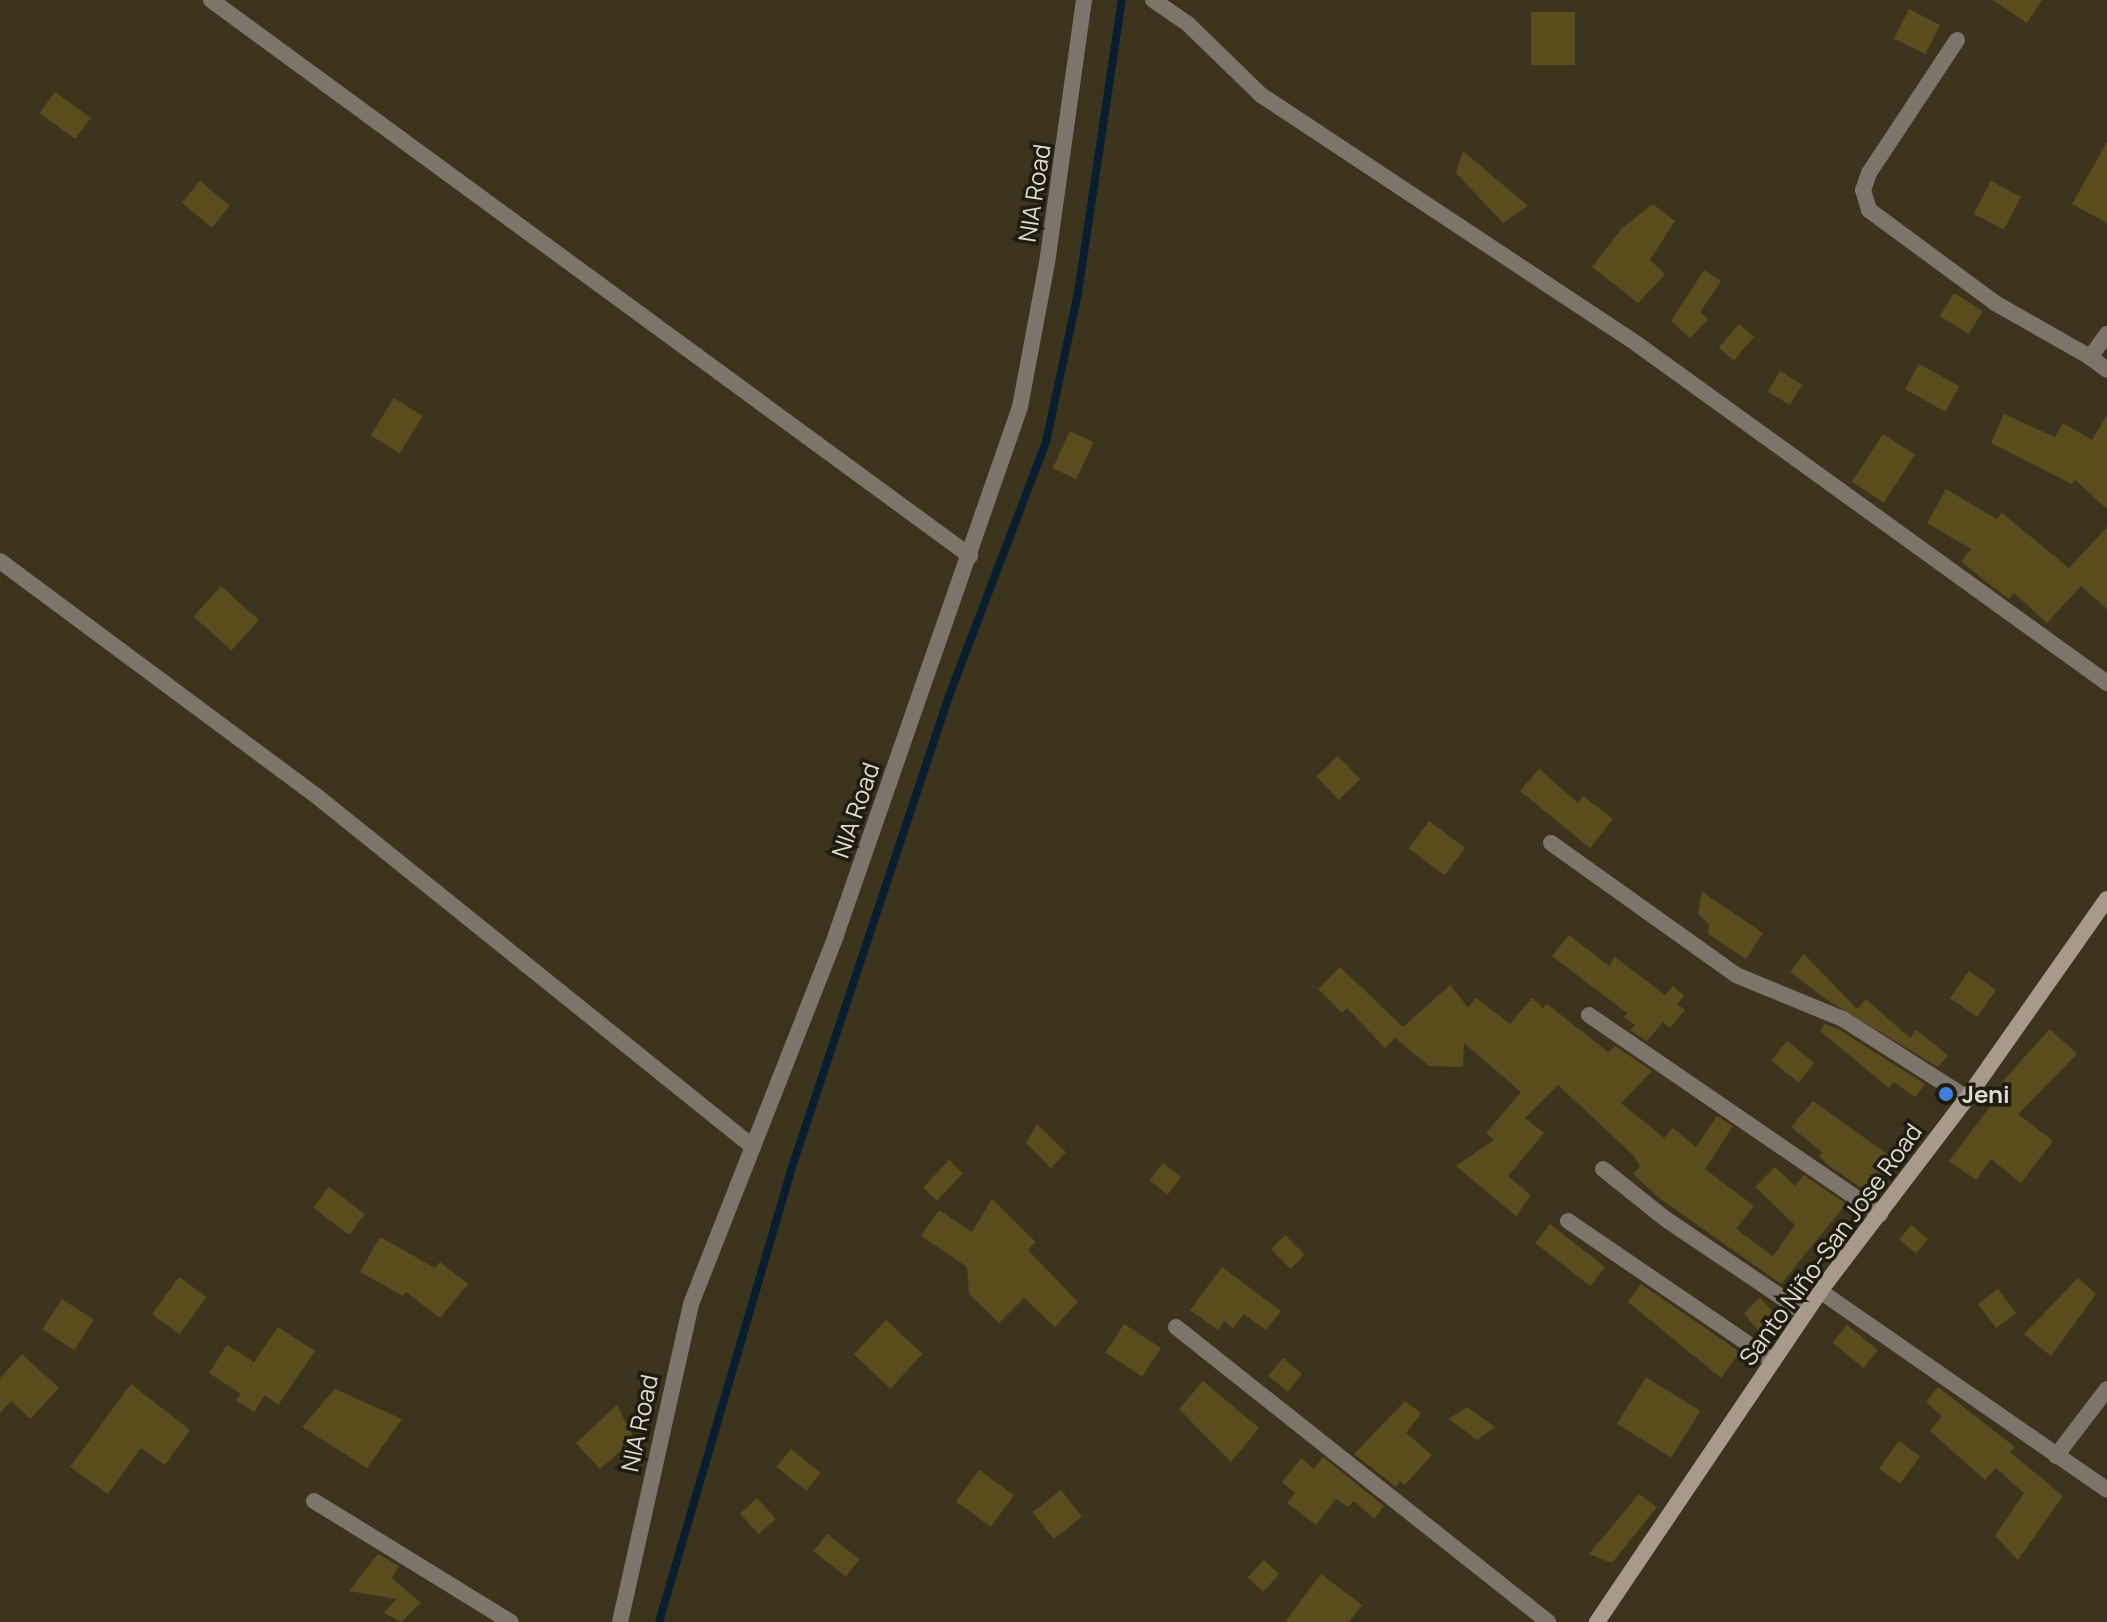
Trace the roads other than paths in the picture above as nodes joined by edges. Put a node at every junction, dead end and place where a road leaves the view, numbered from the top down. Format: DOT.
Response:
graph roads {
  1 [pos="211,0"];
  2 [pos="1084,0"];
  3 [pos="1153,0"];
  4 [pos="1957,40"];
  5 [pos="2107,334"];
  6 [pos="2090,357"];
  7 [pos="2107,370"];
  8 [pos="970,556"];
  9 [pos="0,561"];
  10 [pos="2107,683"];
  11 [pos="1551,843"];
  12 [pos="2107,899"];
  13 [pos="1589,1015"];
  14 [pos="1967,1098"];
  15 [pos="753,1147"];
  16 [pos="1603,1169"];
  17 [pos="1880,1214"];
  18 [pos="1568,1221"];
  19 [pos="1820,1291"];
  20 [pos="1805,1313"];
  21 [pos="1176,1327"];
  22 [pos="1773,1361"];
  23 [pos="2107,1389"];
  24 [pos="2056,1456"];
  25 [pos="2107,1490"];
  26 [pos="314,1501"];
  27 [pos="511,1622"];
  28 [pos="620,1622"];
  29 [pos="1548,1622"];
  30 [pos="1597,1622"];
  1 -- 8 [label="street"];
  2 -- 8 [label="street, NIA Road"];
  3 -- 10 [label="street"];
  4 -- 6 [label="street"];
  5 -- 6 [label="street"];
  6 -- 7 [label="street"];
  8 -- 15 [label="street, NIA Road"];
  9 -- 15 [label="street"];
  11 -- 14 [label="street"];
  12 -- 14 [label="main road, Santo Niño-San Jose Road"];
  13 -- 17 [label="street"];
  14 -- 17 [label="main road, Santo Niño-San Jose Road"];
  15 -- 28 [label="street, NIA Road"];
  16 -- 20 [label="street"];
  17 -- 19 [label="main road, Santo Niño-San Jose Road"];
  18 -- 22 [label="street"];
  19 -- 20 [label="main road, Santo Niño-San Jose Road"];
  19 -- 24 [label="street"];
  20 -- 22 [label="main road, Santo Niño-San Jose Road"];
  21 -- 29 [label="street"];
  22 -- 30 [label="main road, Santo Niño-San Jose Road"];
  23 -- 24 [label="street"];
  24 -- 25 [label="street"];
  26 -- 27 [label="street"];
}
